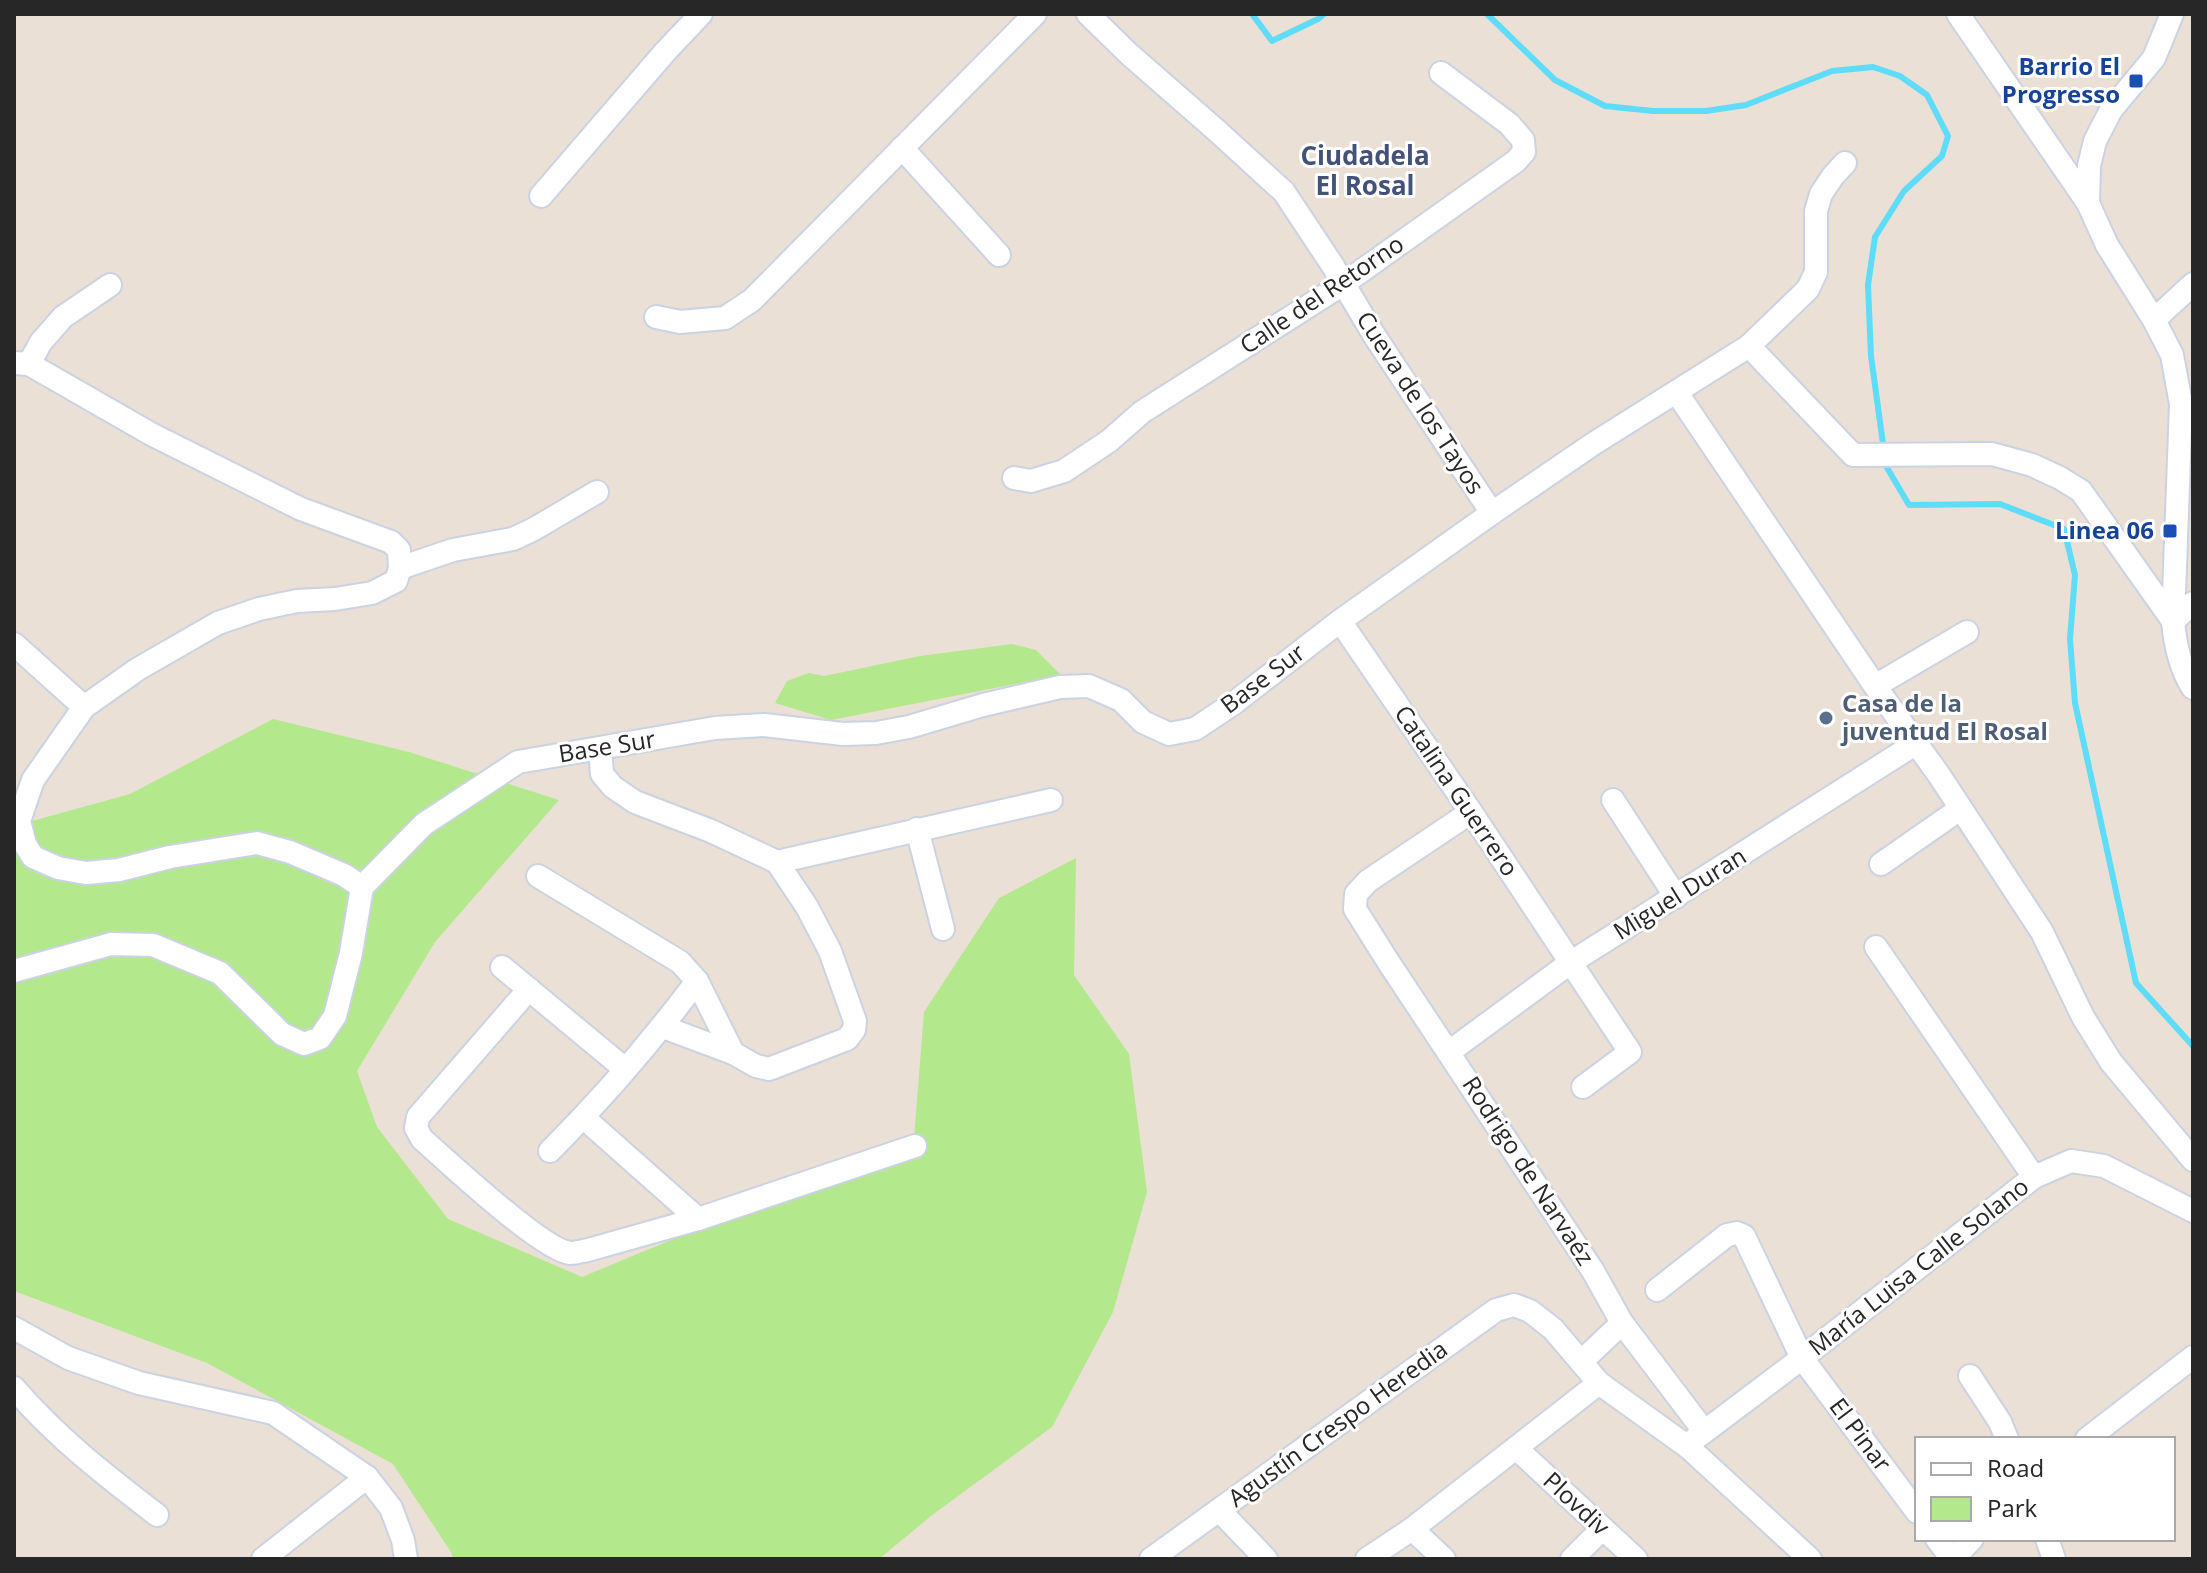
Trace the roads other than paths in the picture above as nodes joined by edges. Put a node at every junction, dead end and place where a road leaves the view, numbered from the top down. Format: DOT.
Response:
graph roads {
  1 [pos="701,14"];
  2 [pos="1035,14"];
  3 [pos="1088,14"];
  4 [pos="1958,14"];
  5 [pos="2172,14"];
  6 [pos="1441,73"];
  7 [pos="902,148"];
  8 [pos="1845,163"];
  9 [pos="541,196"];
  10 [pos="2088,203"];
  11 [pos="999,255"];
  12 [pos="1343,284"];
  13 [pos="2193,284"];
  14 [pos="110,285"];
  15 [pos="656,317"];
  16 [pos="2154,320"];
  17 [pos="1749,346"];
  18 [pos="22,364"];
  19 [pos="1677,393"];
  20 [pos="2186,473"];
  21 [pos="1014,478"];
  22 [pos="597,492"];
  23 [pos="1492,513"];
  24 [pos="400,568"];
  25 [pos="2193,603"];
  26 [pos="1340,621"];
  27 [pos="2173,621"];
  28 [pos="1967,632"];
  29 [pos="14,644"];
  30 [pos="1875,686"];
  31 [pos="2193,688"];
  32 [pos="84,707"];
  33 [pos="1915,744"];
  34 [pos="600,749"];
  35 [pos="1051,800"];
  36 [pos="1613,800"];
  37 [pos="1960,809"];
  38 [pos="1471,812"];
  39 [pos="917,829"];
  40 [pos="777,862"];
  41 [pos="1881,864"];
  42 [pos="538,876"];
  43 [pos="362,887"];
  44 [pos="1676,897"];
  45 [pos="943,929"];
  46 [pos="1876,947"];
  47 [pos="1570,963"];
  48 [pos="502,967"];
  49 [pos="14,971"];
  50 [pos="697,981"];
  51 [pos="529,989"];
  52 [pos="663,1027"];
  53 [pos="1449,1052"];
  54 [pos="733,1053"];
  55 [pos="625,1069"];
  56 [pos="1583,1087"];
  57 [pos="584,1118"];
  58 [pos="915,1146"];
  59 [pos="550,1151"];
  60 [pos="2193,1160"];
  61 [pos="2034,1177"];
  62 [pos="2193,1211"];
  63 [pos="698,1219"];
  64 [pos="1657,1290"];
  65 [pos="1622,1323"];
  66 [pos="16,1336"];
  67 [pos="2193,1357"];
  68 [pos="1802,1358"];
  69 [pos="1581,1362"];
  70 [pos="1970,1376"];
  71 [pos="1599,1383"];
  72 [pos="14,1388"];
  73 [pos="2006,1437"];
  74 [pos="2090,1437"];
  75 [pos="1696,1439"];
  76 [pos="1517,1449"];
  77 [pos="367,1477"];
  78 [pos="1915,1509"];
  79 [pos="1219,1510"];
  80 [pos="157,1515"];
  81 [pos="1412,1529"];
  82 [pos="1602,1529"];
  83 [pos="1939,1541"];
  84 [pos="1970,1541"];
  85 [pos="263,1559"];
  86 [pos="406,1559"];
  87 [pos="1151,1559"];
  88 [pos="1266,1559"];
  89 [pos="1367,1559"];
  90 [pos="1444,1559"];
  91 [pos="1572,1559"];
  92 [pos="1636,1559"];
  93 [pos="1810,1559"];
  94 [pos="1953,1559"];
  1 -- 9 [label="street"];
  2 -- 7 [label="street"];
  3 -- 12 [label="street, Cueva de los Tayos"];
  4 -- 10 [label="street"];
  5 -- 10 [label="street"];
  6 -- 12 [label="street, Calle del Retorno"];
  7 -- 11 [label="street"];
  7 -- 15 [label="street"];
  8 -- 17 [label="street"];
  10 -- 16 [label="street"];
  12 -- 21 [label="street, Calle del Retorno"];
  12 -- 23 [label="street, Cueva de los Tayos"];
  13 -- 16 [label="street"];
  14 -- 18 [label="street"];
  16 -- 20 [label="street"];
  17 -- 19 [label="street"];
  17 -- 27 [label="street"];
  18 -- 24 [label="street"];
  19 -- 23 [label="street"];
  19 -- 30 [label="street"];
  20 -- 27 [label="street"];
  22 -- 24 [label="street"];
  23 -- 26 [label="street, Base Sur"];
  24 -- 32 [label="street"];
  25 -- 27 [label="street"];
  26 -- 34 [label="street, Base Sur"];
  26 -- 38 [label="street, Catalina Guerrero"];
  27 -- 31 [label="street"];
  28 -- 30 [label="street"];
  29 -- 32 [label="street"];
  30 -- 33 [label="street"];
  32 -- 43 [label="street"];
  33 -- 37 [label="street"];
  33 -- 44 [label="street, Miguel Duran"];
  34 -- 40 [label="street"];
  34 -- 43 [label="street, Base Sur"];
  35 -- 39 [label="street"];
  36 -- 44 [label="street"];
  37 -- 41 [label="street"];
  37 -- 60 [label="street"];
  38 -- 47 [label="street, Catalina Guerrero"];
  38 -- 53 [label="street, Rodrigo de Narvaéz"];
  39 -- 40 [label="street"];
  39 -- 45 [label="street"];
  40 -- 54 [label="street"];
  42 -- 50 [label="street"];
  43 -- 49 [label="street"];
  44 -- 47 [label="street, Miguel Duran"];
  46 -- 61 [label="street"];
  47 -- 53 [label="street, Miguel Duran"];
  47 -- 56 [label="street, Catalina Guerrero"];
  48 -- 51 [label="street"];
  50 -- 52 [label="street"];
  50 -- 54 [label="street"];
  51 -- 55 [label="street"];
  51 -- 63 [label="street"];
  52 -- 54 [label="street"];
  52 -- 55 [label="street"];
  53 -- 65 [label="street, Rodrigo de Narvaéz"];
  55 -- 57 [label="street"];
  57 -- 59 [label="street"];
  57 -- 63 [label="street"];
  58 -- 63 [label="street"];
  61 -- 62 [label="street, María Luisa Calle Solano"];
  61 -- 68 [label="street, María Luisa Calle Solano"];
  64 -- 68 [label="street, El Pinar"];
  65 -- 69 [label="street"];
  65 -- 75 [label="street, Rodrigo de Narvaéz"];
  66 -- 77 [label="street"];
  67 -- 74 [label="street"];
  68 -- 75 [label="street, María Luisa Calle Solano"];
  68 -- 78 [label="street, El Pinar"];
  69 -- 71 [label="street"];
  69 -- 79 [label="street, Agustín Crespo Heredia"];
  70 -- 73 [label="street"];
  71 -- 75 [label="street"];
  71 -- 76 [label="street"];
  72 -- 80 [label="street"];
  75 -- 93 [label="street"];
  76 -- 81 [label="street"];
  76 -- 82 [label="street, Plovdiv"];
  77 -- 85 [label="street"];
  77 -- 86 [label="street"];
  79 -- 87 [label="street, Agustín Crespo Heredia"];
  79 -- 88 [label="street"];
  81 -- 89 [label="street"];
  81 -- 90 [label="street"];
  82 -- 91 [label="street"];
  82 -- 92 [label="street, Plovdiv"];
  83 -- 94 [label="street"];
  84 -- 94 [label="street"];
}
